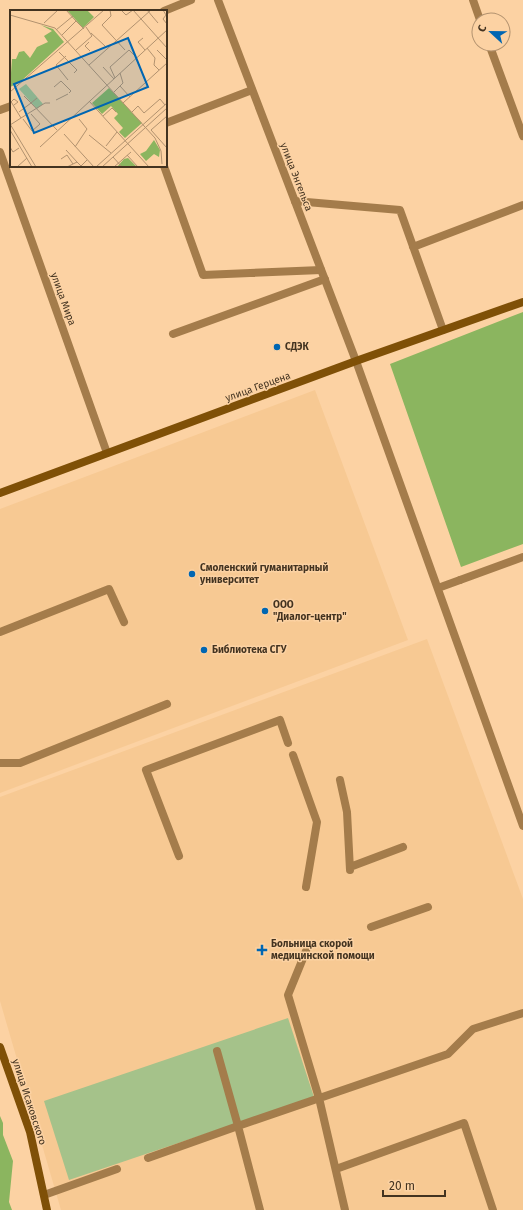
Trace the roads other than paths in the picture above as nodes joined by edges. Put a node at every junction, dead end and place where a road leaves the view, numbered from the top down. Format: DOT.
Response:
graph roads {
  1 [pos="191,0"];
  2 [pos="218,0"];
  3 [pos="473,0"];
  4 [pos="166,10"];
  5 [pos="477,12"];
  6 [pos="492,52"];
  7 [pos="252,90"];
  8 [pos="10,106"];
  9 [pos="0,110"];
  10 [pos="167,123"];
  11 [pos="523,136"];
  12 [pos="0,152"];
  13 [pos="164,167"];
  14 [pos="295,201"];
  15 [pos="523,206"];
  16 [pos="413,248"];
  17 [pos="321,270"];
  18 [pos="325,279"];
  19 [pos="523,302"];
  20 [pos="443,330"];
  21 [pos="174,334"];
  22 [pos="356,361"];
  23 [pos="107,453"];
  24 [pos="0,493"];
  25 [pos="523,557"];
  26 [pos="438,588"];
  27 [pos="124,622"];
  28 [pos="0,632"];
  29 [pos="167,704"];
  30 [pos="288,744"];
  31 [pos="293,755"];
  32 [pos="0,763"];
  33 [pos="340,780"];
  34 [pos="523,826"];
  35 [pos="403,847"];
  36 [pos="179,856"];
  37 [pos="306,887"];
  38 [pos="428,907"];
  39 [pos="371,927"];
  40 [pos="306,951"];
  41 [pos="523,1013"];
  42 [pos="0,1047"];
  43 [pos="217,1052"];
  44 [pos="319,1098"];
  45 [pos="238,1126"];
  46 [pos="148,1158"];
  47 [pos="117,1169"];
  48 [pos="336,1169"];
  49 [pos="44,1195"];
  50 [pos="47,1210"];
  51 [pos="260,1210"];
  52 [pos="345,1210"];
  53 [pos="494,1210"];
  1 -- 4 [label="street"];
  2 -- 7 [label="street, улица Энгельса"];
  3 -- 5 [label="street"];
  6 -- 11 [label="street"];
  7 -- 10 [label="street"];
  7 -- 14 [label="street, улица Энгельса"];
  8 -- 9 [label="street"];
  12 -- 23 [label="street, улица Мира"];
  13 -- 17 [label="street"];
  14 -- 16 [label="street"];
  14 -- 17 [label="street, улица Энгельса"];
  15 -- 16 [label="street"];
  16 -- 20 [label="street"];
  17 -- 18 [label="street, улица Энгельса"];
  18 -- 21 [label="street"];
  18 -- 22 [label="street, улица Энгельса"];
  19 -- 20 [label="street, улица Герцена"];
  20 -- 22 [label="street, улица Герцена"];
  22 -- 23 [label="street, улица Герцена"];
  22 -- 26 [label="street, улица Энгельса"];
  23 -- 24 [label="street, улица Герцена"];
  25 -- 26 [label="street"];
  26 -- 34 [label="street, улица Энгельса"];
  27 -- 28 [label="street"];
  29 -- 32 [label="street"];
  30 -- 36 [label="street"];
  31 -- 37 [label="street"];
  33 -- 35 [label="street"];
  38 -- 39 [label="street"];
  40 -- 44 [label="street"];
  41 -- 44 [label="street"];
  42 -- 49 [label="street, улица Исаковского"];
  43 -- 45 [label="street"];
  44 -- 45 [label="street"];
  44 -- 48 [label="street"];
  45 -- 46 [label="street"];
  45 -- 51 [label="street"];
  47 -- 49 [label="street"];
  48 -- 52 [label="street"];
  48 -- 53 [label="street"];
  49 -- 50 [label="street, улица Исаковского"];
}
